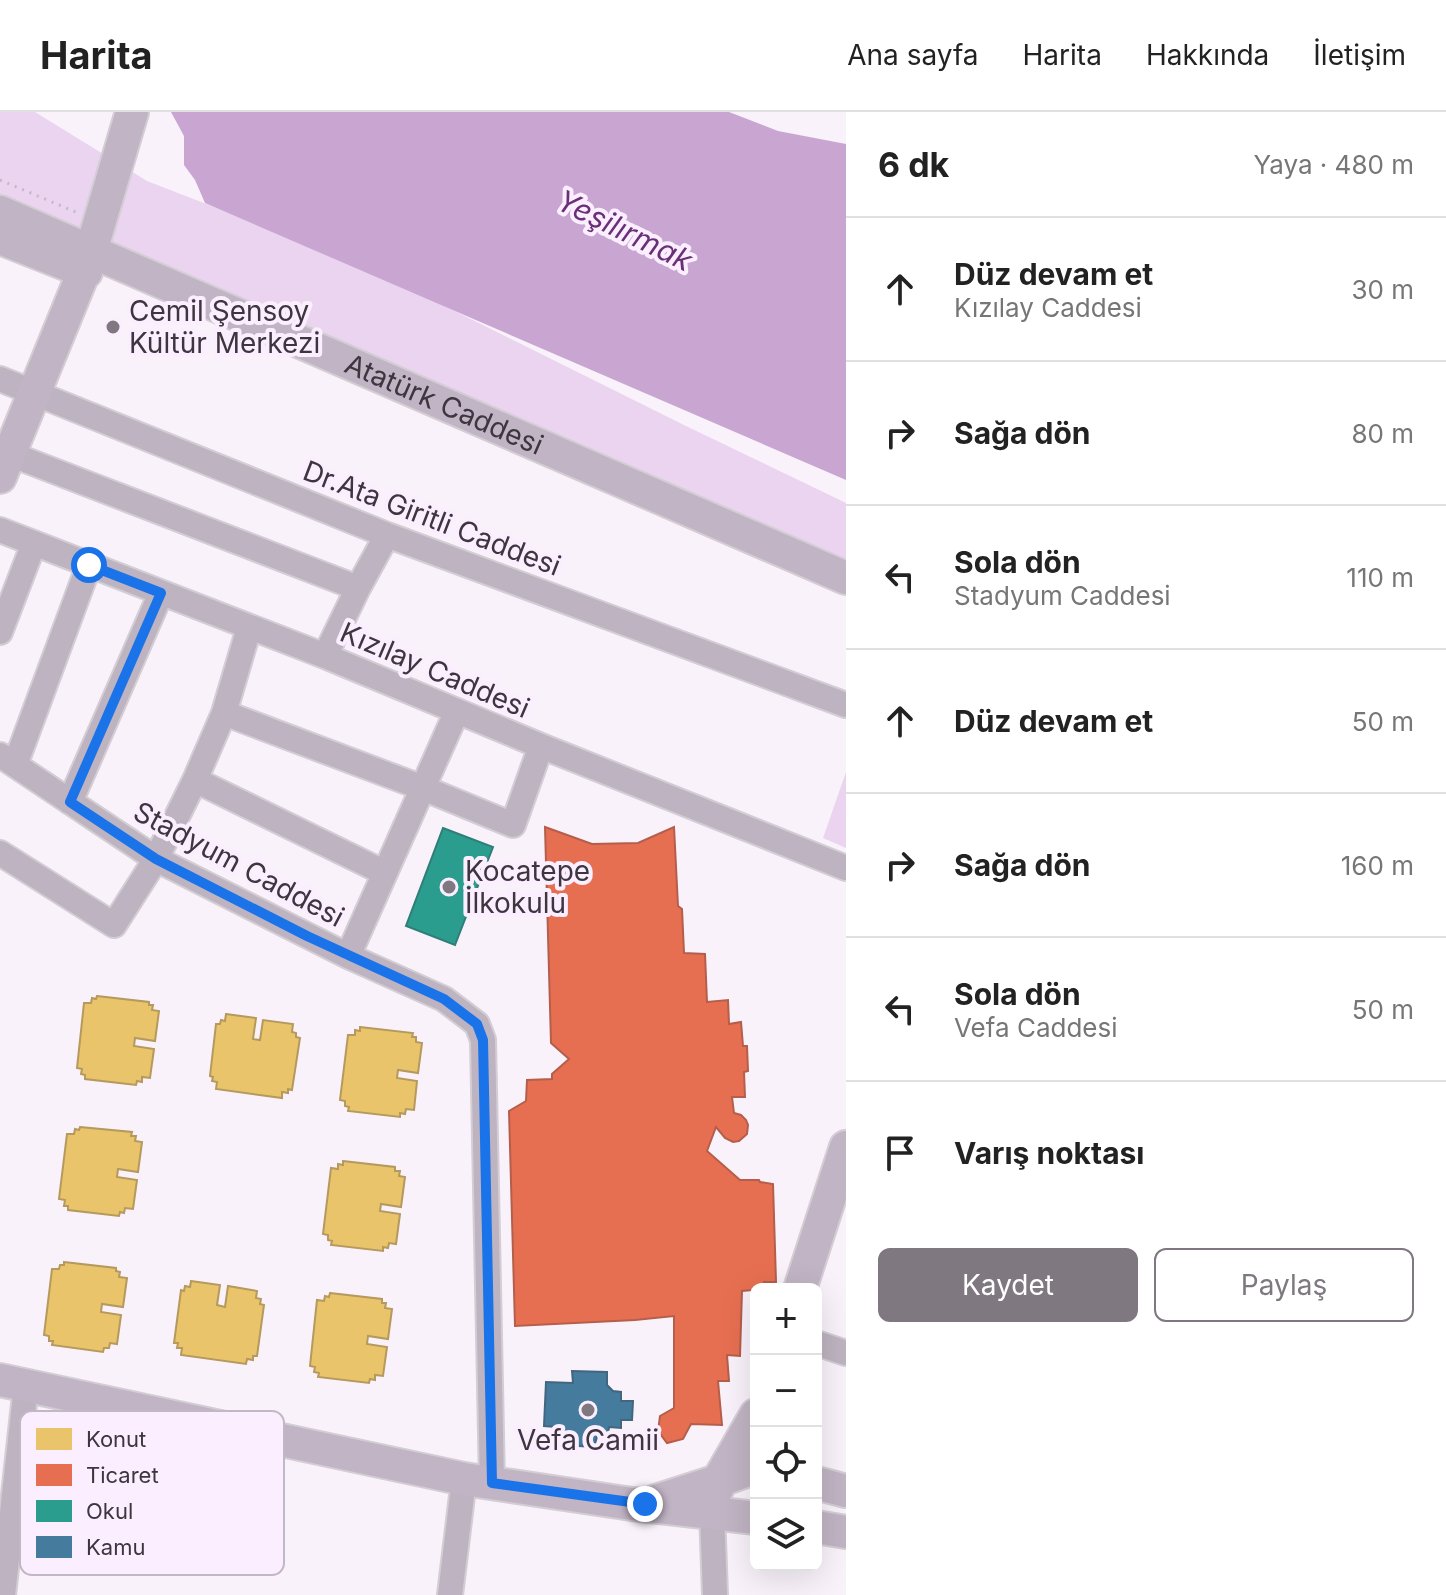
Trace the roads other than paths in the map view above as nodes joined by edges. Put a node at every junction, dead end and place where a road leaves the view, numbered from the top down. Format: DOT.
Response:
graph roads {
  1 [pos="132,112"];
  2 [pos="0,212"];
  3 [pos="0,238"];
  4 [pos="92,248"];
  5 [pos="0,379"];
  6 [pos="35,394"];
  7 [pos="5,465"];
  8 [pos="0,530"];
  9 [pos="387,535"];
  10 [pos="34,543"];
  11 [pos="89,565"];
  12 [pos="846,578"];
  13 [pos="358,588"];
  14 [pos="161,593"];
  15 [pos="846,599"];
  16 [pos="249,628"];
  17 [pos="0,632"];
  18 [pos="325,656"];
  19 [pos="846,705"];
  20 [pos="457,711"];
  21 [pos="224,713"];
  22 [pos="541,746"];
  23 [pos="8,760"];
  24 [pos="195,780"];
  25 [pos="423,788"];
  26 [pos="70,802"];
  27 [pos="0,853"];
  28 [pos="156,859"];
  29 [pos="846,868"];
  30 [pos="385,873"];
  31 [pos="348,956"];
  32 [pos="846,1147"];
  33 [pos="802,1283"];
  34 [pos="822,1345"];
  35 [pos="846,1353"];
  36 [pos="13,1383"];
  37 [pos="146,1411"];
  38 [pos="750,1425"];
  39 [pos="284,1440"];
  40 [pos="750,1468"];
  41 [pos="478,1481"];
  42 [pos="718,1481"];
  43 [pos="750,1481"];
  44 [pos="822,1485"];
  45 [pos="846,1491"];
  46 [pos="645,1504"];
  47 [pos="737,1515"];
  48 [pos="822,1528"];
  49 [pos="846,1532"];
  50 [pos="3,1595"];
  51 [pos="450,1595"];
  52 [pos="715,1595"];
  1 -- 4 [label="main road"];
  2 -- 4 [label="main road, Atatürk Caddesi"];
  3 -- 4 [label="main road, Atatürk Caddesi"];
  4 -- 6 [label="main road"];
  4 -- 12 [label="main road, Atatürk Caddesi"];
  4 -- 15 [label="main road, Atatürk Caddesi"];
  5 -- 6 [label="street, Dr.Ata Giritli Caddesi"];
  6 -- 7 [label="main road"];
  6 -- 9 [label="street, Dr.Ata Giritli Caddesi"];
  7 -- 13 [label="street"];
  8 -- 10 [label="street, Kızılay Caddesi"];
  9 -- 13 [label="street"];
  9 -- 19 [label="street, Dr.Ata Giritli Caddesi"];
  10 -- 11 [label="street, Kızılay Caddesi"];
  10 -- 17 [label="street"];
  11 -- 14 [label="street, Kızılay Caddesi"];
  11 -- 23 [label="street"];
  13 -- 18 [label="street"];
  14 -- 16 [label="street, Kızılay Caddesi"];
  14 -- 26 [label="street"];
  16 -- 18 [label="street, Kızılay Caddesi"];
  16 -- 21 [label="street"];
  18 -- 20 [label="street, Kızılay Caddesi"];
  20 -- 22 [label="street, Kızılay Caddesi"];
  20 -- 25 [label="street, Stadyum Caddesi"];
  21 -- 24 [label="street"];
  21 -- 25 [label="street"];
  22 -- 25 [label="street"];
  22 -- 29 [label="street, Kızılay Caddesi"];
  23 -- 26 [label="street, Stadyum Caddesi"];
  24 -- 28 [label="street"];
  24 -- 30 [label="street"];
  25 -- 30 [label="street, Stadyum Caddesi"];
  26 -- 28 [label="street, Stadyum Caddesi"];
  27 -- 28 [label="street"];
  28 -- 31 [label="street, Stadyum Caddesi"];
  30 -- 31 [label="street, Stadyum Caddesi"];
  31 -- 41 [label="street"];
  32 -- 33 [label="main road"];
  34 -- 35 [label="street"];
  36 -- 37 [label="main road"];
  36 -- 50 [label="street"];
  38 -- 42 [label="main road"];
  39 -- 41 [label="main road"];
  40 -- 42 [label="main road"];
  41 -- 46 [label="main road"];
  41 -- 51 [label="street"];
  42 -- 46 [label="main road"];
  42 -- 47 [label="main road"];
  43 -- 47 [label="main road"];
  44 -- 45 [label="main road"];
  46 -- 47 [label="main road"];
  47 -- 52 [label="street"];
  48 -- 49 [label="main road"];
}
